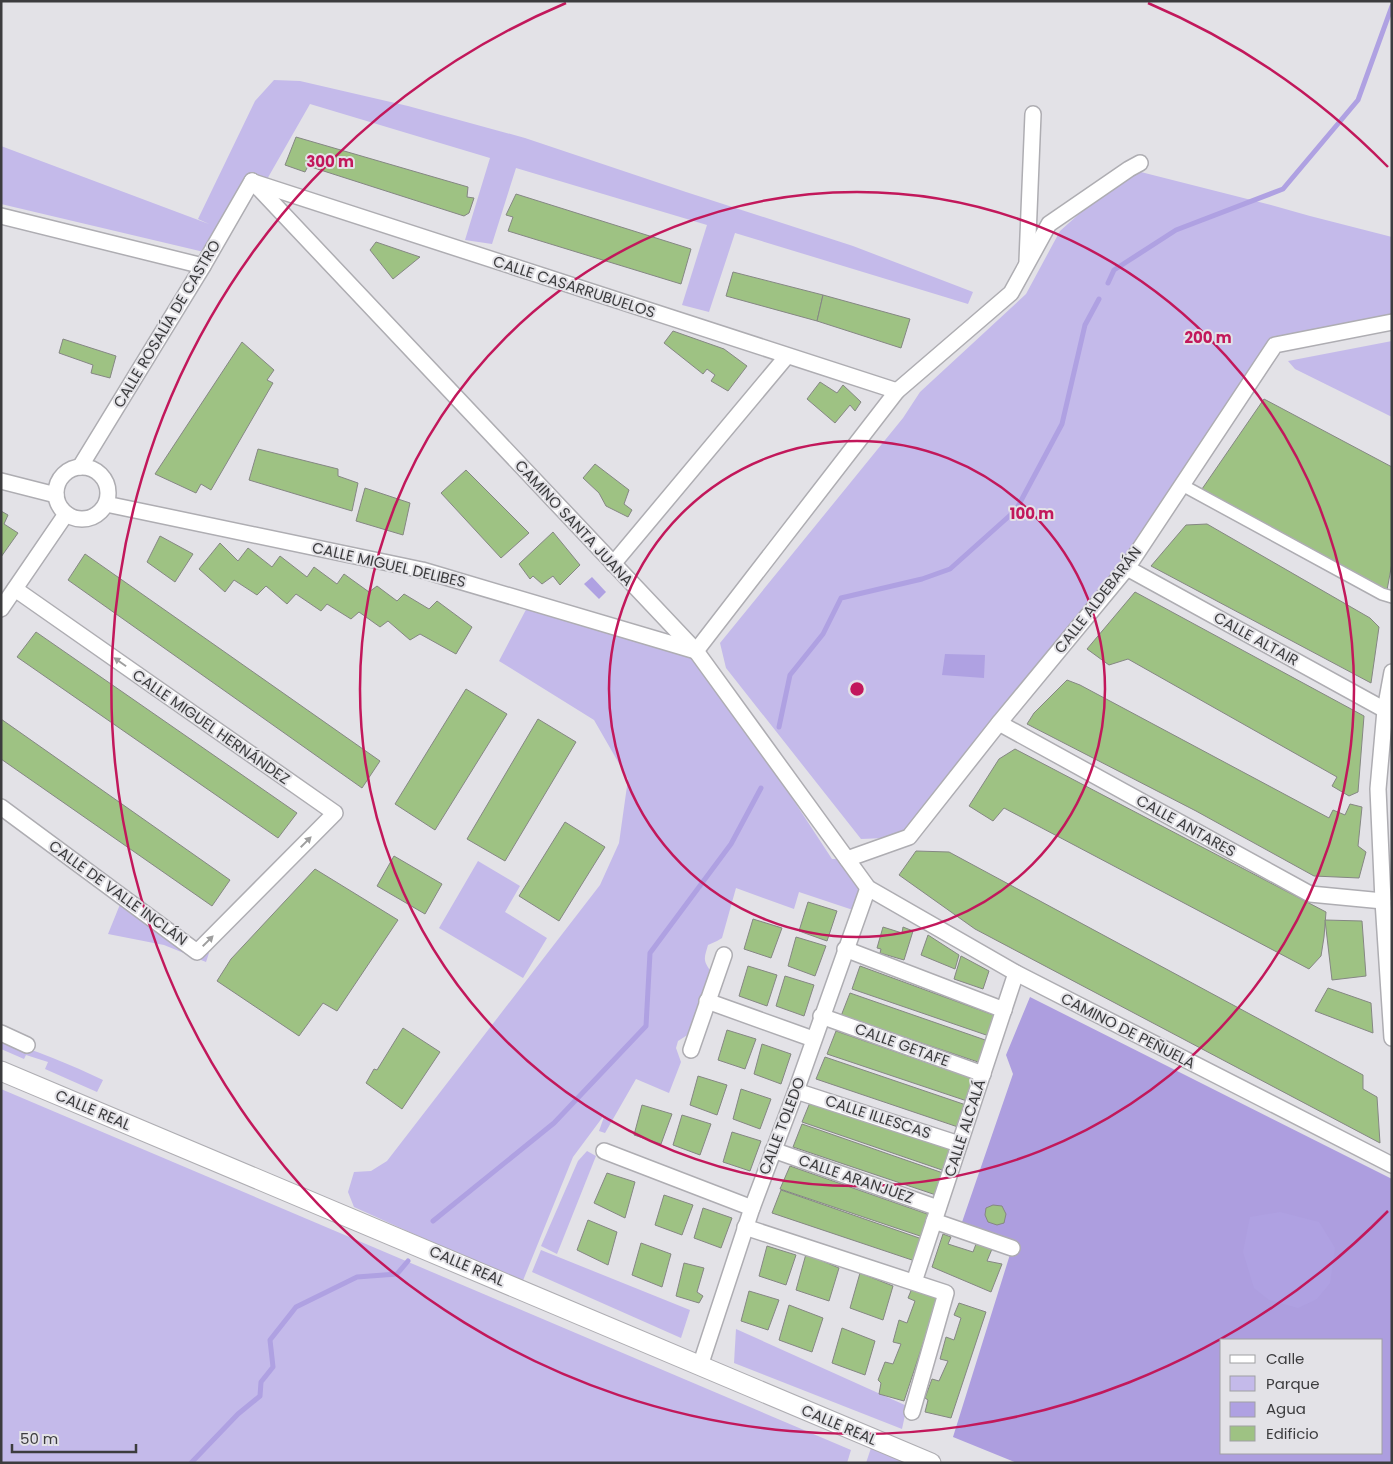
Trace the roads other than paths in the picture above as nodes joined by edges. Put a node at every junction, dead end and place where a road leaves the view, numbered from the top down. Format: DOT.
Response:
graph roads {
  1 [pos="1033,114"];
  2 [pos="1140,164"];
  3 [pos="252,182"];
  4 [pos="1,216"];
  5 [pos="1027,265"];
  6 [pos="203,266"];
  7 [pos="1392,322"];
  8 [pos="787,356"];
  9 [pos="897,392"];
  10 [pos="80,467"];
  11 [pos="1,481"];
  12 [pos="1182,485"];
  13 [pos="56,495"];
  14 [pos="106,504"];
  15 [pos="66,514"];
  16 [pos="613,564"];
  17 [pos="1127,568"];
  18 [pos="15,589"];
  19 [pos="1392,597"];
  20 [pos="1,609"];
  21 [pos="696,651"];
  22 [pos="1392,672"];
  23 [pos="1385,710"];
  24 [pos="999,723"];
  25 [pos="1,807"];
  26 [pos="847,859"];
  27 [pos="272,876"];
  28 [pos="868,888"];
  29 [pos="1383,901"];
  30 [pos="846,949"];
  31 [pos="724,955"];
  32 [pos="1016,974"];
  33 [pos="707,1001"];
  34 [pos="1004,1010"];
  35 [pos="821,1016"];
  36 [pos="1,1033"];
  37 [pos="1392,1038"];
  38 [pos="813,1039"];
  39 [pos="27,1044"];
  40 [pos="691,1050"];
  41 [pos="1,1071"];
  42 [pos="982,1074"];
  43 [pos="796,1091"];
  44 [pos="959,1144"];
  45 [pos="773,1150"];
  46 [pos="604,1151"];
  47 [pos="1392,1165"];
  48 [pos="752,1208"];
  49 [pos="936,1214"];
  50 [pos="745,1227"];
  51 [pos="1012,1248"];
  52 [pos="914,1282"];
  53 [pos="700,1366"];
  54 [pos="912,1412"];
  55 [pos="931,1463"];
  1 -- 5 [label="street"];
  2 -- 5 [label="street"];
  3 -- 6 [label="street, CALLE ROSALÍA DE CASTRO"];
  3 -- 8 [label="street, CALLE CASARRUBUELOS"];
  3 -- 16 [label="street, CAMINO SANTA JUANA"];
  4 -- 6 [label="street"];
  5 -- 9 [label="street"];
  6 -- 10 [label="street, CALLE ROSALÍA DE CASTRO"];
  7 -- 12 [label="street, CALLE ALDEBARÁN"];
  8 -- 9 [label="street, CALLE CASARRUBUELOS"];
  8 -- 16 [label="street"];
  9 -- 21 [label="street"];
  10 -- 13 [label="street"];
  10 -- 14 [label="street"];
  11 -- 13 [label="street"];
  12 -- 17 [label="street, CALLE ALDEBARÁN"];
  12 -- 19 [label="street"];
  13 -- 15 [label="street"];
  14 -- 15 [label="street"];
  14 -- 21 [label="street, CALLE MIGUEL DELIBES"];
  15 -- 18 [label="street"];
  16 -- 21 [label="street, CAMINO SANTA JUANA"];
  17 -- 23 [label="street, CALLE ALTAIR"];
  17 -- 24 [label="street, CALLE ALDEBARÁN"];
  18 -- 20 [label="street"];
  27 -- 18 [label="street, CALLE MIGUEL HERNÁNDEZ, one-way"];
  21 -- 26 [label="street, CAMINO SANTA JUANA"];
  22 -- 23 [label="street"];
  23 -- 29 [label="street"];
  24 -- 26 [label="street, CALLE ALDEBARÁN"];
  24 -- 29 [label="street, CALLE ANTARES"];
  25 -- 27 [label="street, CALLE DE VALLE INCLÁN, one-way"];
  26 -- 28 [label="street, CAMINO SANTA JUANA"];
  28 -- 30 [label="street, CALLE TOLEDO"];
  28 -- 32 [label="street, CAMINO DE PEÑUELA"];
  29 -- 37 [label="street"];
  30 -- 34 [label="street"];
  30 -- 35 [label="street, CALLE TOLEDO"];
  31 -- 33 [label="street"];
  32 -- 34 [label="street, CALLE ALCALÁ"];
  32 -- 47 [label="street, CAMINO DE PEÑUELA"];
  33 -- 38 [label="street"];
  33 -- 40 [label="street"];
  34 -- 42 [label="street, CALLE ALCALÁ"];
  35 -- 38 [label="street, CALLE TOLEDO"];
  35 -- 42 [label="street, CALLE GETAFE"];
  36 -- 39 [label="street"];
  38 -- 43 [label="street, CALLE TOLEDO"];
  41 -- 53 [label="street, CALLE REAL"];
  42 -- 44 [label="street, CALLE ALCALÁ"];
  43 -- 44 [label="street, CALLE ILLESCAS"];
  43 -- 45 [label="street, CALLE TOLEDO"];
  44 -- 49 [label="street, CALLE ALCALÁ"];
  45 -- 48 [label="street, CALLE TOLEDO"];
  45 -- 49 [label="street, CALLE ARANJUEZ"];
  46 -- 48 [label="street"];
  48 -- 50 [label="street, CALLE TOLEDO"];
  49 -- 51 [label="street, CALLE ARANJUEZ"];
  49 -- 52 [label="street, CALLE ALCALÁ"];
  50 -- 52 [label="street"];
  50 -- 53 [label="street, CALLE TOLEDO"];
  52 -- 54 [label="street"];
  53 -- 55 [label="street, CALLE REAL"];
}
